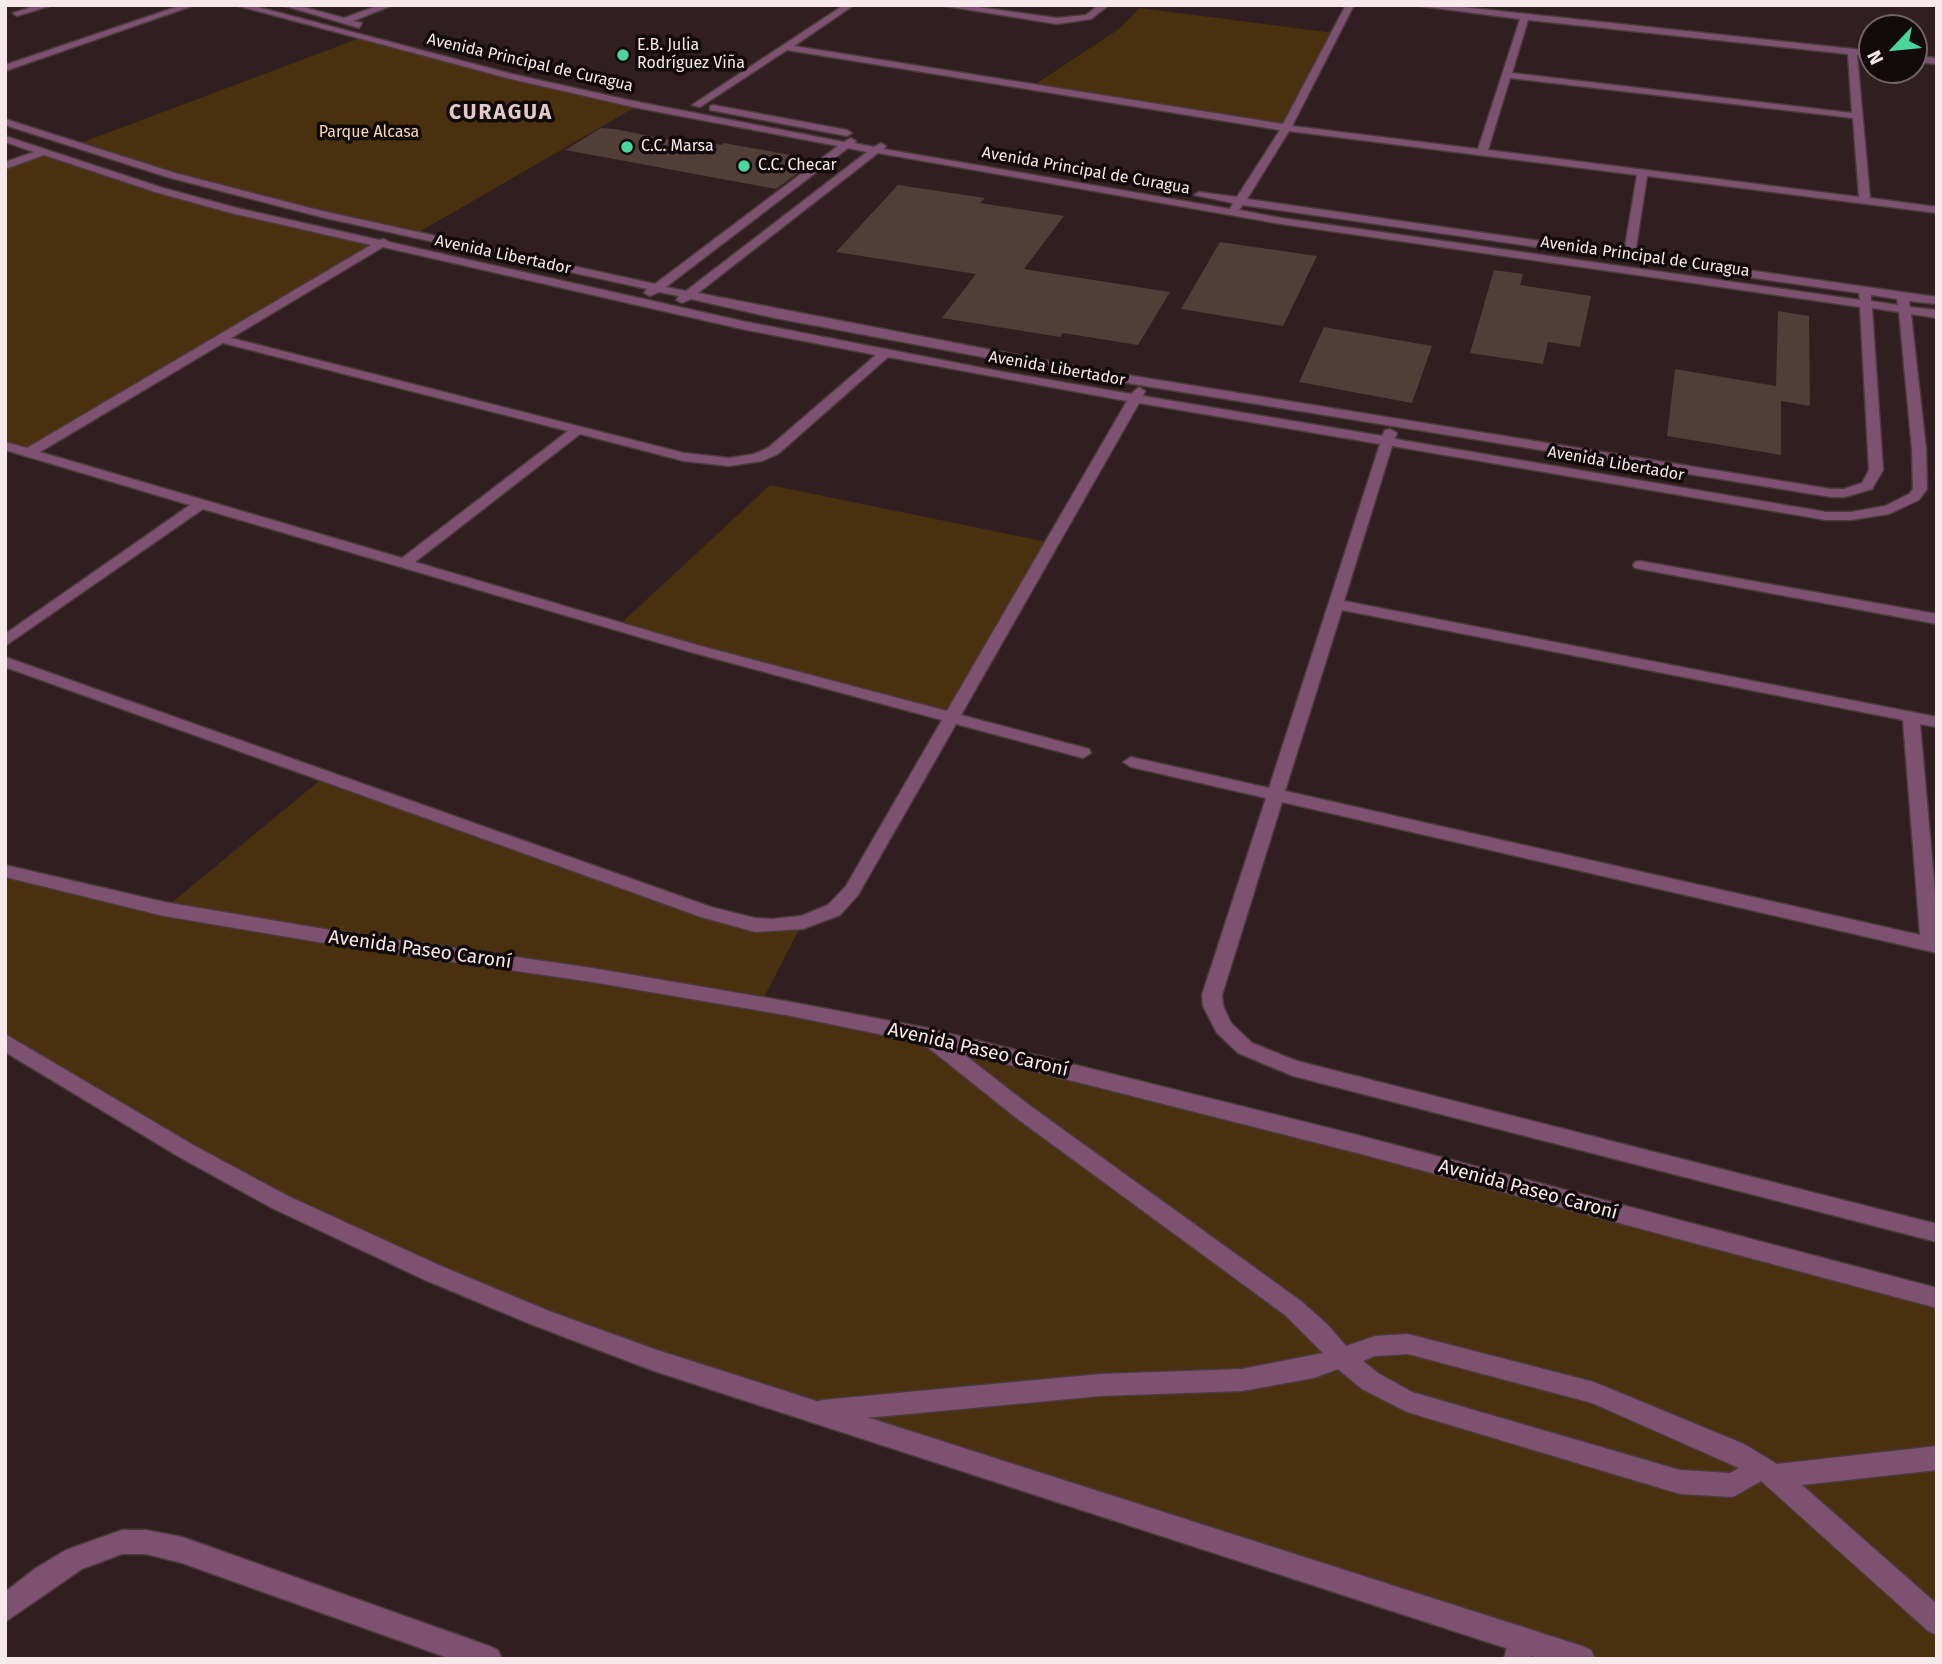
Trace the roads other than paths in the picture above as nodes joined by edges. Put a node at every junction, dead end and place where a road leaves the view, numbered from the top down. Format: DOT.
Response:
graph roads {
  1 [pos="49,5"];
  2 [pos="164,5"];
  3 [pos="191,5"];
  4 [pos="239,5"];
  5 [pos="286,5"];
  6 [pos="389,5"];
  7 [pos="850,5"];
  8 [pos="943,5"];
  9 [pos="1105,5"];
  10 [pos="1350,5"];
  11 [pos="1417,5"];
  12 [pos="17,13"];
  13 [pos="1525,17"];
  14 [pos="345,21"];
  15 [pos="786,47"];
  16 [pos="1852,52"];
  17 [pos="1858,53"];
  18 [pos="5,57"];
  19 [pos="5,68"];
  20 [pos="1507,75"];
  21 [pos="697,105"];
  22 [pos="1857,116"];
  23 [pos="5,122"];
  24 [pos="1286,128"];
  25 [pos="864,136"];
  26 [pos="5,139"];
  27 [pos="888,140"];
  28 [pos="846,145"];
  29 [pos="876,150"];
  30 [pos="44,152"];
  31 [pos="1482,153"];
  32 [pos="5,166"];
  33 [pos="1642,174"];
  34 [pos="1241,202"];
  35 [pos="1865,202"];
  36 [pos="1937,210"];
  37 [pos="1233,213"];
  38 [pos="399,232"];
  39 [pos="379,244"];
  40 [pos="1629,258"];
  41 [pos="655,289"];
  42 [pos="688,296"];
  43 [pos="1866,297"];
  44 [pos="1937,301"];
  45 [pos="639,302"];
  46 [pos="1903,302"];
  47 [pos="671,309"];
  48 [pos="1937,314"];
  49 [pos="221,339"];
  50 [pos="884,354"];
  51 [pos="1144,382"];
  52 [pos="1135,399"];
  53 [pos="1393,423"];
  54 [pos="579,429"];
  55 [pos="1387,442"];
  56 [pos="5,446"];
  57 [pos="29,453"];
  58 [pos="200,504"];
  59 [pos="403,564"];
  60 [pos="1640,565"];
  61 [pos="1336,604"];
  62 [pos="1937,619"];
  63 [pos="5,641"];
  64 [pos="5,662"];
  65 [pos="1911,718"];
  66 [pos="951,720"];
  67 [pos="1937,722"];
  68 [pos="1083,754"];
  69 [pos="1131,762"];
  70 [pos="1276,794"];
  71 [pos="5,871"];
  72 [pos="1933,945"];
  73 [pos="927,1036"];
  74 [pos="5,1042"];
  75 [pos="1937,1233"];
  76 [pos="1937,1298"];
  77 [pos="1341,1357"];
  78 [pos="815,1412"];
  79 [pos="1937,1458"];
  80 [pos="1767,1472"];
  81 [pos="5,1609"];
  82 [pos="1937,1622"];
  83 [pos="1518,1649"];
  84 [pos="489,1659"];
  85 [pos="1582,1659"];
  1 -- 12 [label="street"];
  2 -- 18 [label="street"];
  3 -- 19 [label="street"];
  4 -- 28 [label="street, Avenida Principal de Curagua"];
  5 -- 14 [label="street, Avenida Principal de Curagua"];
  6 -- 14 [label="street"];
  7 -- 15 [label="street"];
  8 -- 9 [label="street"];
  10 -- 24 [label="street"];
  11 -- 13 [label="street"];
  13 -- 16 [label="street"];
  13 -- 20 [label="street"];
  14 -- 21 [label="street, Avenida Principal de Curagua"];
  15 -- 21 [label="street"];
  15 -- 24 [label="street"];
  16 -- 17 [label="street"];
  16 -- 22 [label="street"];
  20 -- 22 [label="street"];
  20 -- 31 [label="street"];
  21 -- 25 [label="street, Avenida Principal de Curagua"];
  22 -- 35 [label="street"];
  23 -- 38 [label="street, Avenida Libertador"];
  24 -- 31 [label="street"];
  24 -- 34 [label="street"];
  25 -- 27 [label="street, Avenida Principal de Curagua"];
  25 -- 28 [label="street"];
  26 -- 30 [label="street, Avenida Libertador"];
  27 -- 29 [label="street"];
  27 -- 34 [label="street, Avenida Principal de Curagua"];
  28 -- 29 [label="street, Avenida Principal de Curagua"];
  28 -- 41 [label="street"];
  29 -- 37 [label="street, Avenida Principal de Curagua"];
  29 -- 42 [label="street"];
  30 -- 32 [label="street"];
  30 -- 39 [label="street, Avenida Libertador"];
  31 -- 33 [label="street"];
  33 -- 35 [label="street"];
  33 -- 40 [label="street"];
  34 -- 37 [label="street"];
  34 -- 40 [label="street, Avenida Principal de Curagua"];
  35 -- 36 [label="street"];
  37 -- 43 [label="street, Avenida Principal de Curagua"];
  38 -- 39 [label="street"];
  38 -- 41 [label="street, Avenida Libertador"];
  39 -- 45 [label="street, Avenida Libertador"];
  39 -- 49 [label="street"];
  40 -- 43 [label="street, Avenida Principal de Curagua"];
  41 -- 42 [label="street, Avenida Libertador"];
  41 -- 45 [label="street"];
  42 -- 47 [label="street"];
  42 -- 51 [label="street, Avenida Libertador"];
  43 -- 46 [label="street, Avenida Principal de Curagua"];
  43 -- 53 [label="street, Avenida Libertador"];
  44 -- 46 [label="street, Avenida Principal de Curagua"];
  45 -- 47 [label="street, Avenida Libertador"];
  46 -- 48 [label="street, Avenida Principal de Curagua"];
  46 -- 55 [label="street, Avenida Libertador"];
  47 -- 50 [label="street, Avenida Libertador"];
  49 -- 54 [label="street"];
  49 -- 57 [label="street"];
  50 -- 52 [label="street, Avenida Libertador"];
  50 -- 54 [label="street"];
  51 -- 52 [label="street"];
  51 -- 53 [label="street, Avenida Libertador"];
  52 -- 55 [label="street, Avenida Libertador"];
  52 -- 66 [label="street"];
  53 -- 55 [label="street"];
  54 -- 59 [label="street"];
  55 -- 61 [label="street"];
  56 -- 57 [label="street"];
  57 -- 58 [label="street"];
  58 -- 59 [label="street"];
  58 -- 63 [label="street"];
  59 -- 66 [label="street"];
  60 -- 62 [label="street"];
  61 -- 65 [label="street"];
  61 -- 70 [label="street"];
  64 -- 66 [label="street"];
  65 -- 67 [label="street"];
  65 -- 72 [label="street"];
  66 -- 68 [label="street"];
  69 -- 70 [label="street"];
  70 -- 72 [label="street"];
  70 -- 75 [label="street"];
  71 -- 73 [label="street, Avenida Paseo Caroní"];
  73 -- 76 [label="street, Avenida Paseo Caroní"];
  73 -- 77 [label="street"];
  74 -- 78 [label="street"];
  77 -- 78 [label="street"];
  77 -- 80 [label="street"];
  77 -- 80 [label="street"];
  78 -- 83 [label="street"];
  79 -- 80 [label="street"];
  80 -- 82 [label="street"];
  81 -- 84 [label="street"];
  83 -- 85 [label="street"];
}
